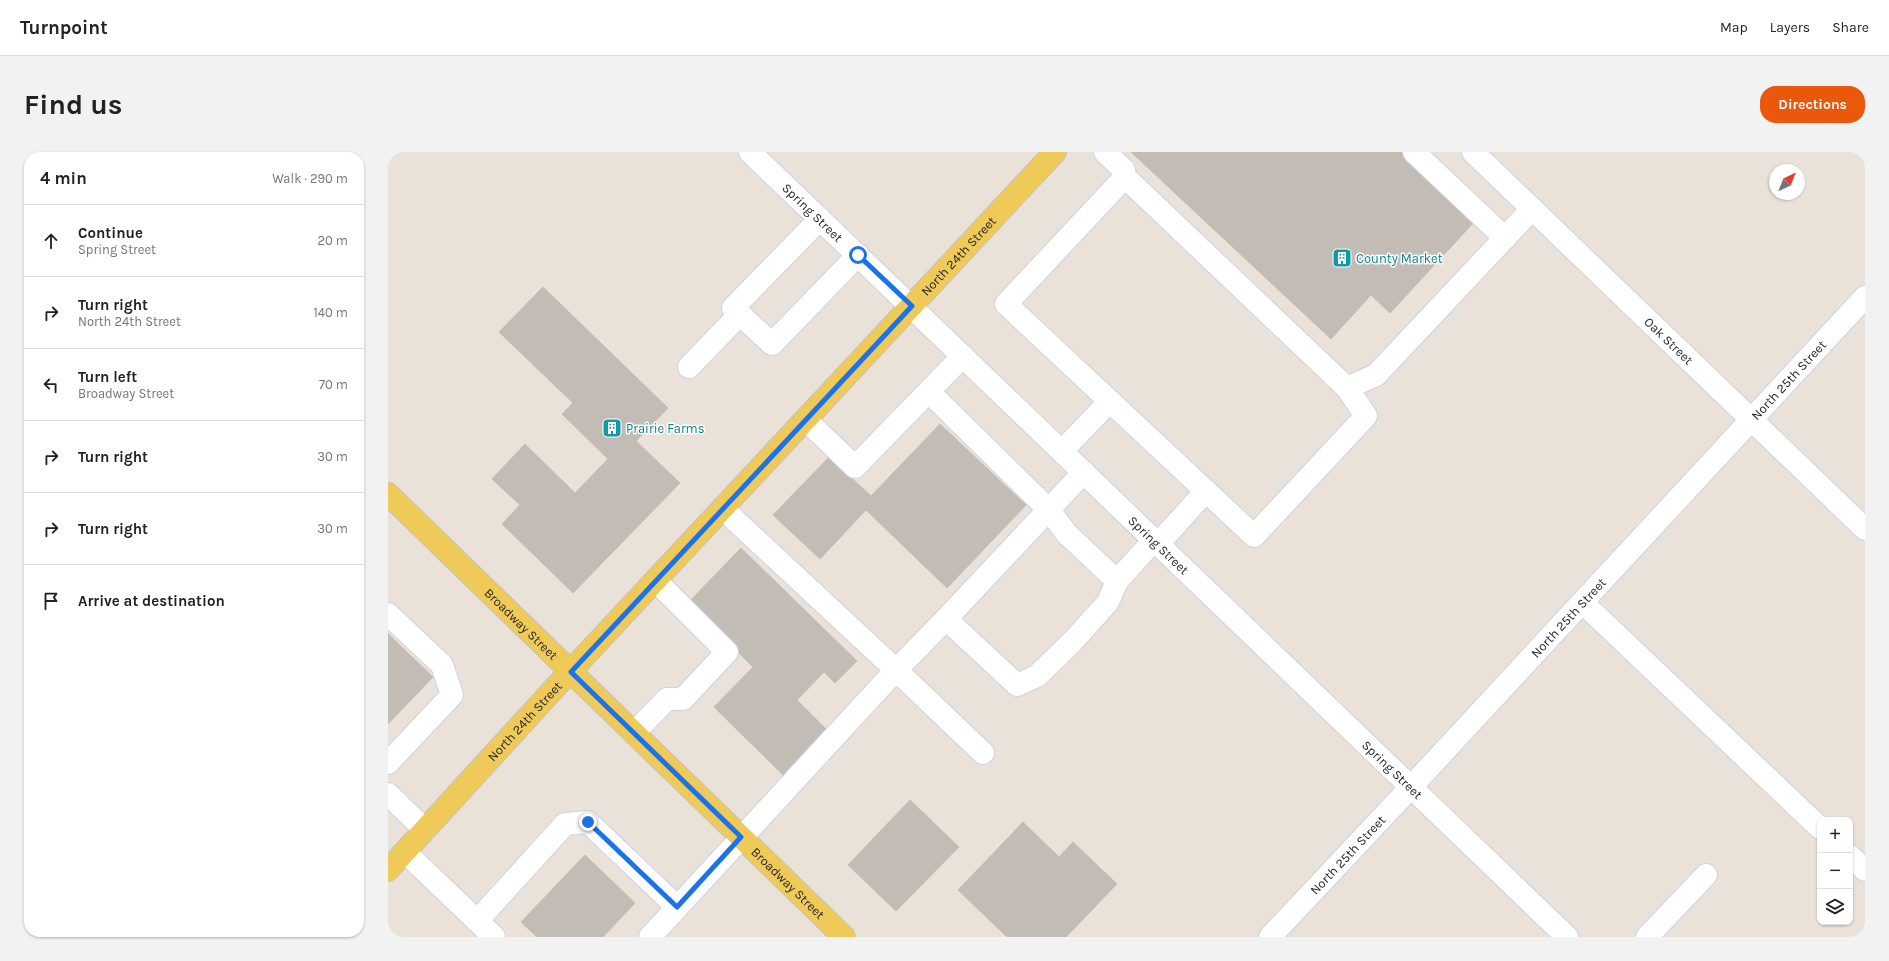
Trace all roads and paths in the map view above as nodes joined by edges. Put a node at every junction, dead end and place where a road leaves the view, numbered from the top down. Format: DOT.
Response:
graph roads {
  1 [pos="750,152"];
  2 [pos="1055,152"];
  3 [pos="1091,152"];
  4 [pos="1105,152"];
  5 [pos="1473,152"];
  6 [pos="1417,153"];
  7 [pos="1125,178"];
  8 [pos="1532,209"];
  9 [pos="820,218"];
  10 [pos="1505,238"];
  11 [pos="858,255"];
  12 [pos="1865,297"];
  13 [pos="912,306"];
  14 [pos="740,314"];
  15 [pos="963,356"];
  16 [pos="689,367"];
  17 [pos="1347,388"];
  18 [pos="929,392"];
  19 [pos="1110,401"];
  20 [pos="806,420"];
  21 [pos="1752,420"];
  22 [pos="1062,451"];
  23 [pos="1084,472"];
  24 [pos="1206,491"];
  25 [pos="388,496"];
  26 [pos="723,509"];
  27 [pos="1048,509"];
  28 [pos="1865,529"];
  29 [pos="1156,542"];
  30 [pos="1117,580"];
  31 [pos="656,581"];
  32 [pos="1583,602"];
  33 [pos="946,619"];
  34 [pos="395,627"];
  35 [pos="896,670"];
  36 [pos="571,672"];
  37 [pos="634,733"];
  38 [pos="983,753"];
  39 [pos="388,763"];
  40 [pos="1411,787"];
  41 [pos="388,794"];
  42 [pos="1817,825"];
  43 [pos="425,830"];
  44 [pos="741,837"];
  45 [pos="405,852"];
  46 [pos="1853,859"];
  47 [pos="388,870"];
  48 [pos="1865,870"];
  49 [pos="1706,875"];
  50 [pos="677,907"];
  51 [pos="477,921"];
  52 [pos="494,937"];
  53 [pos="650,937"];
  54 [pos="844,937"];
  55 [pos="1270,937"];
  56 [pos="1567,937"];
  57 [pos="1647,937"];
  1 -- 9 [label="street, Spring Street"];
  2 -- 13 [label="main road, North 24th Street"];
  3 -- 7 [label="street"];
  4 -- 7 [label="street"];
  5 -- 8 [label="street, Oak Street"];
  6 -- 10 [label="street"];
  7 -- 17 [label="street"];
  7 -- 19 [label="street"];
  8 -- 10 [label="street"];
  8 -- 21 [label="street, Oak Street"];
  9 -- 11 [label="street, Spring Street"];
  9 -- 14 [label="street"];
  10 -- 17 [label="street"];
  11 -- 13 [label="street, Spring Street"];
  11 -- 14 [label="street"];
  12 -- 21 [label="street, North 25th Street"];
  13 -- 15 [label="street, Spring Street"];
  13 -- 20 [label="main road, North 24th Street"];
  14 -- 16 [label="street"];
  15 -- 18 [label="street"];
  15 -- 22 [label="street, Spring Street"];
  17 -- 24 [label="street"];
  18 -- 20 [label="street"];
  18 -- 27 [label="street"];
  19 -- 22 [label="street"];
  19 -- 24 [label="street"];
  20 -- 26 [label="main road, North 24th Street"];
  21 -- 28 [label="street, Oak Street"];
  21 -- 32 [label="street, North 25th Street"];
  22 -- 23 [label="street, Spring Street"];
  23 -- 27 [label="street"];
  23 -- 29 [label="street, Spring Street"];
  24 -- 29 [label="street"];
  25 -- 36 [label="main road, Broadway Street"];
  26 -- 31 [label="main road, North 24th Street"];
  26 -- 35 [label="street"];
  27 -- 30 [label="street"];
  27 -- 33 [label="street"];
  29 -- 30 [label="street"];
  29 -- 40 [label="street, Spring Street"];
  30 -- 33 [label="street"];
  31 -- 36 [label="main road, North 24th Street"];
  31 -- 37 [label="street"];
  32 -- 40 [label="street, North 25th Street"];
  32 -- 42 [label="street"];
  33 -- 35 [label="street"];
  34 -- 39 [label="street"];
  35 -- 38 [label="street"];
  35 -- 44 [label="street"];
  36 -- 37 [label="main road, Broadway Street"];
  36 -- 43 [label="main road, North 24th Street"];
  37 -- 44 [label="main road, Broadway Street"];
  40 -- 55 [label="street, North 25th Street"];
  40 -- 56 [label="street, Spring Street"];
  41 -- 43 [label="street"];
  43 -- 45 [label="main road, North 24th Street"];
  44 -- 50 [label="street"];
  44 -- 54 [label="main road, Broadway Street"];
  45 -- 47 [label="main road, North 24th Street"];
  45 -- 51 [label="street"];
  46 -- 48 [label="street"];
  49 -- 57 [label="street"];
  50 -- 51 [label="street"];
  50 -- 53 [label="street"];
  51 -- 52 [label="street"];
}
